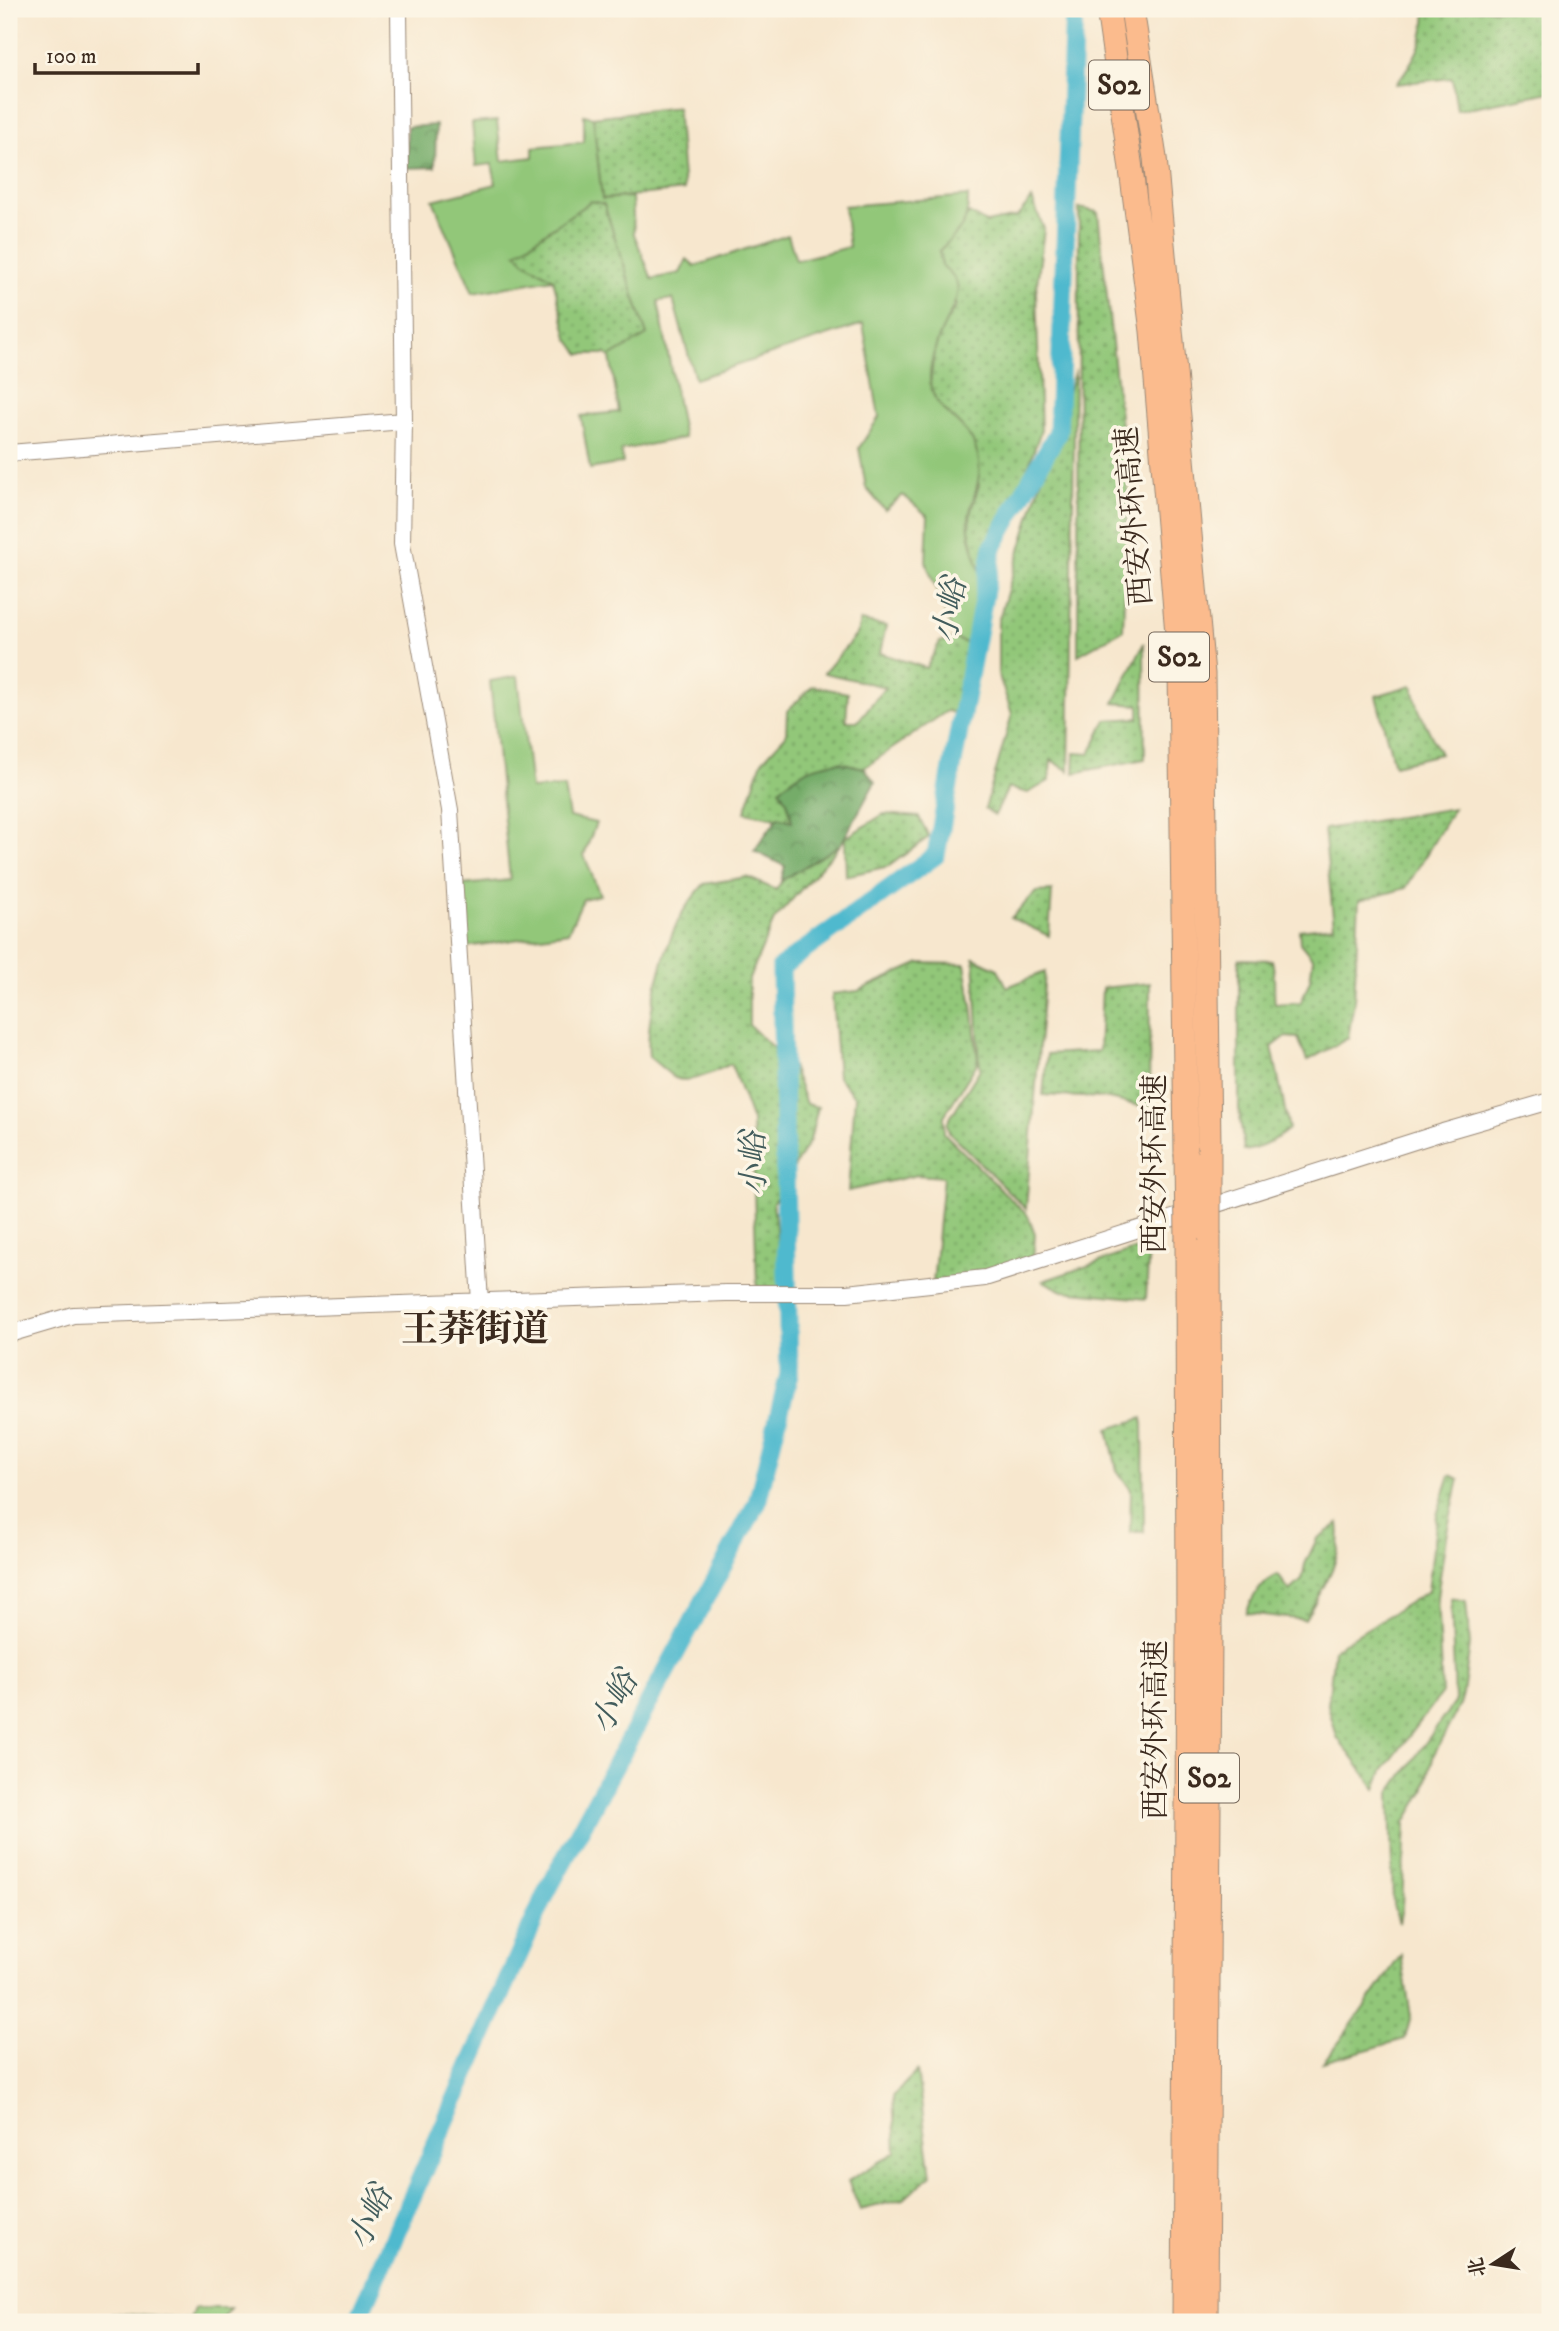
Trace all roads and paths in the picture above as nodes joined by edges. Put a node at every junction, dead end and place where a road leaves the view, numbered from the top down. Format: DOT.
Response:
graph roads {
  1 [pos="399,9"];
  2 [pos="1108,9"];
  3 [pos="1132,9"];
  4 [pos="404,421"];
  5 [pos="9,453"];
  6 [pos="1550,1101"];
  7 [pos="480,1302"];
  8 [pos="9,1334"];
  9 [pos="1184,2322"];
  10 [pos="1206,2322"];
  1 -- 4 [label="street"];
  2 -- 9 [label="highway, 西安外环高速 / S02, bridge"];
  3 -- 10 [label="highway, 西安外环高速 / S02, bridge"];
  4 -- 5 [label="street"];
  4 -- 7 [label="street"];
  6 -- 7 [label="street"];
  7 -- 8 [label="street"];
}
